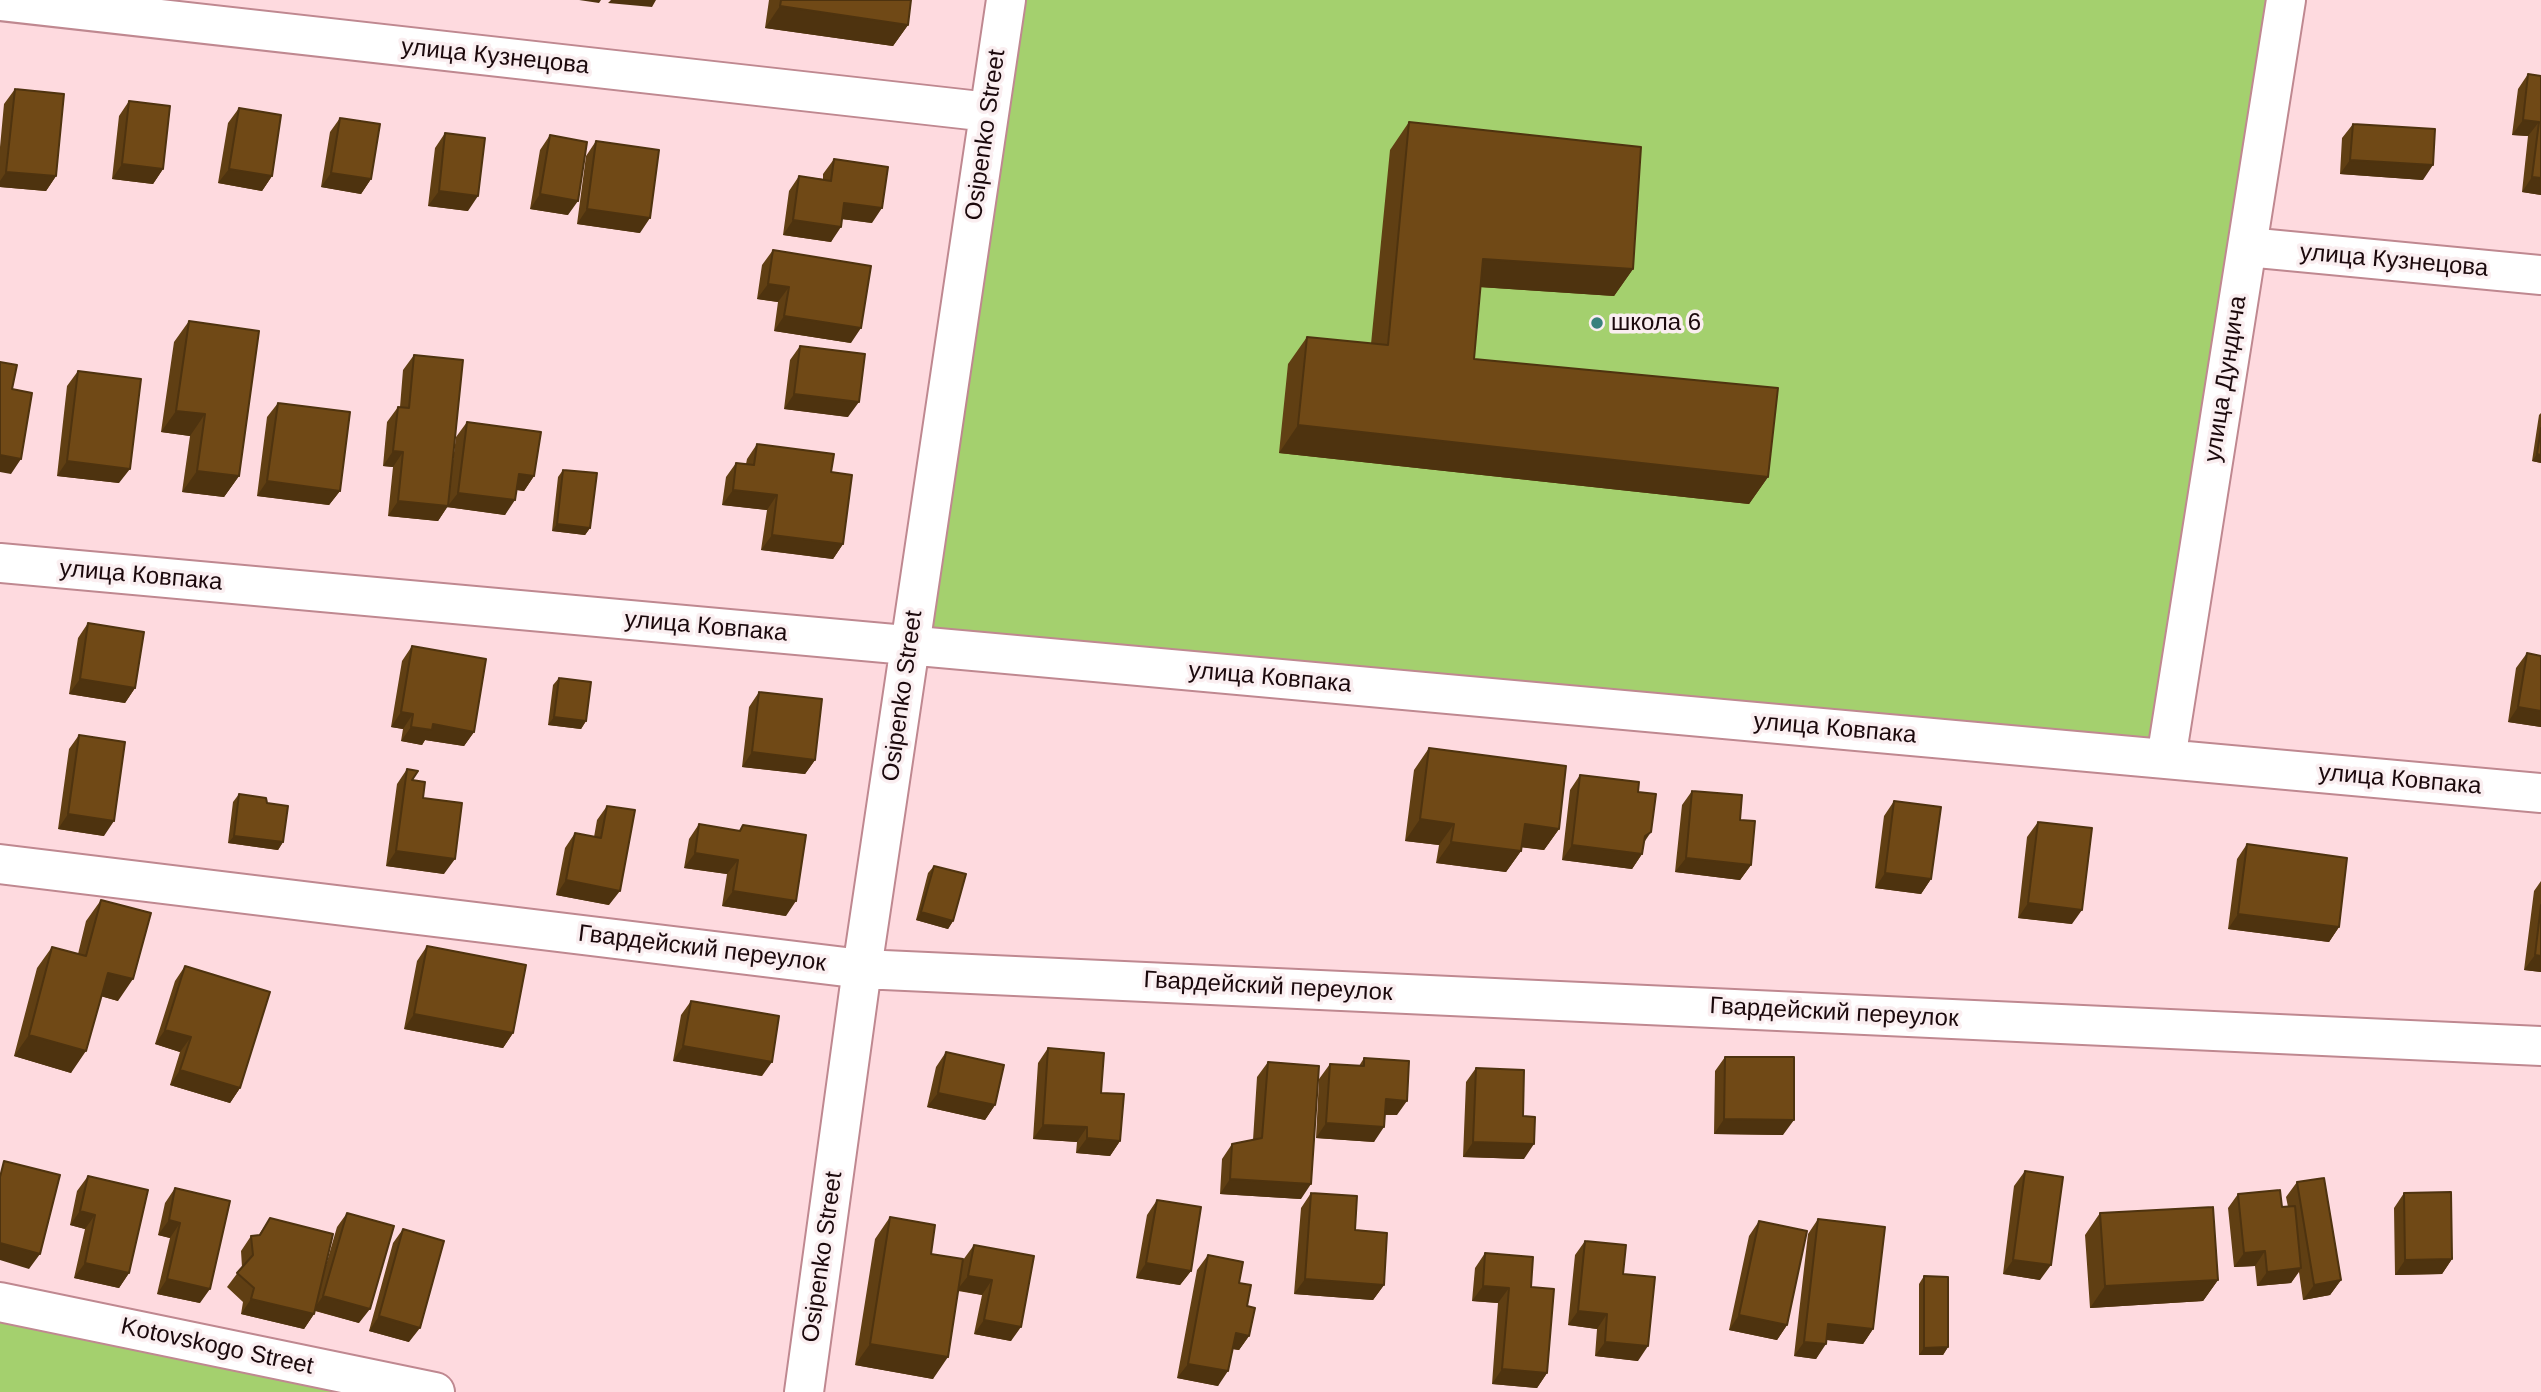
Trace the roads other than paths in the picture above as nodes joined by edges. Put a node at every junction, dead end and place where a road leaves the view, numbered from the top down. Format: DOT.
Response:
graph roads {
  1 [pos="1006,0"];
  2 [pos="2286,0"];
  3 [pos="0,1"];
  4 [pos="989,112"];
  5 [pos="2247,247"];
  6 [pos="2541,275"];
  7 [pos="0,563"];
  8 [pos="910,645"];
  9 [pos="2166,759"];
  10 [pos="2541,793"];
  11 [pos="0,864"];
  12 [pos="862,969"];
  13 [pos="2541,1046"];
  14 [pos="0,1302"];
  15 [pos="435,1392"];
  16 [pos="804,1392"];
  1 -- 4 [label="street, Osipenko Street"];
  2 -- 5 [label="street, улица Дундича"];
  3 -- 4 [label="street, улица Кузнецова"];
  4 -- 8 [label="street, Osipenko Street"];
  5 -- 6 [label="street, улица Кузнецова"];
  5 -- 9 [label="street, улица Дундича"];
  7 -- 8 [label="street, улица Ковпака"];
  8 -- 9 [label="street, улица Ковпака"];
  8 -- 12 [label="street, Osipenko Street"];
  9 -- 10 [label="street, улица Ковпака"];
  11 -- 12 [label="street, Гвардейский переулок"];
  12 -- 13 [label="street, Гвардейский переулок"];
  12 -- 16 [label="street, Osipenko Street"];
  14 -- 15 [label="street, Kotovskogo Street"];
}
